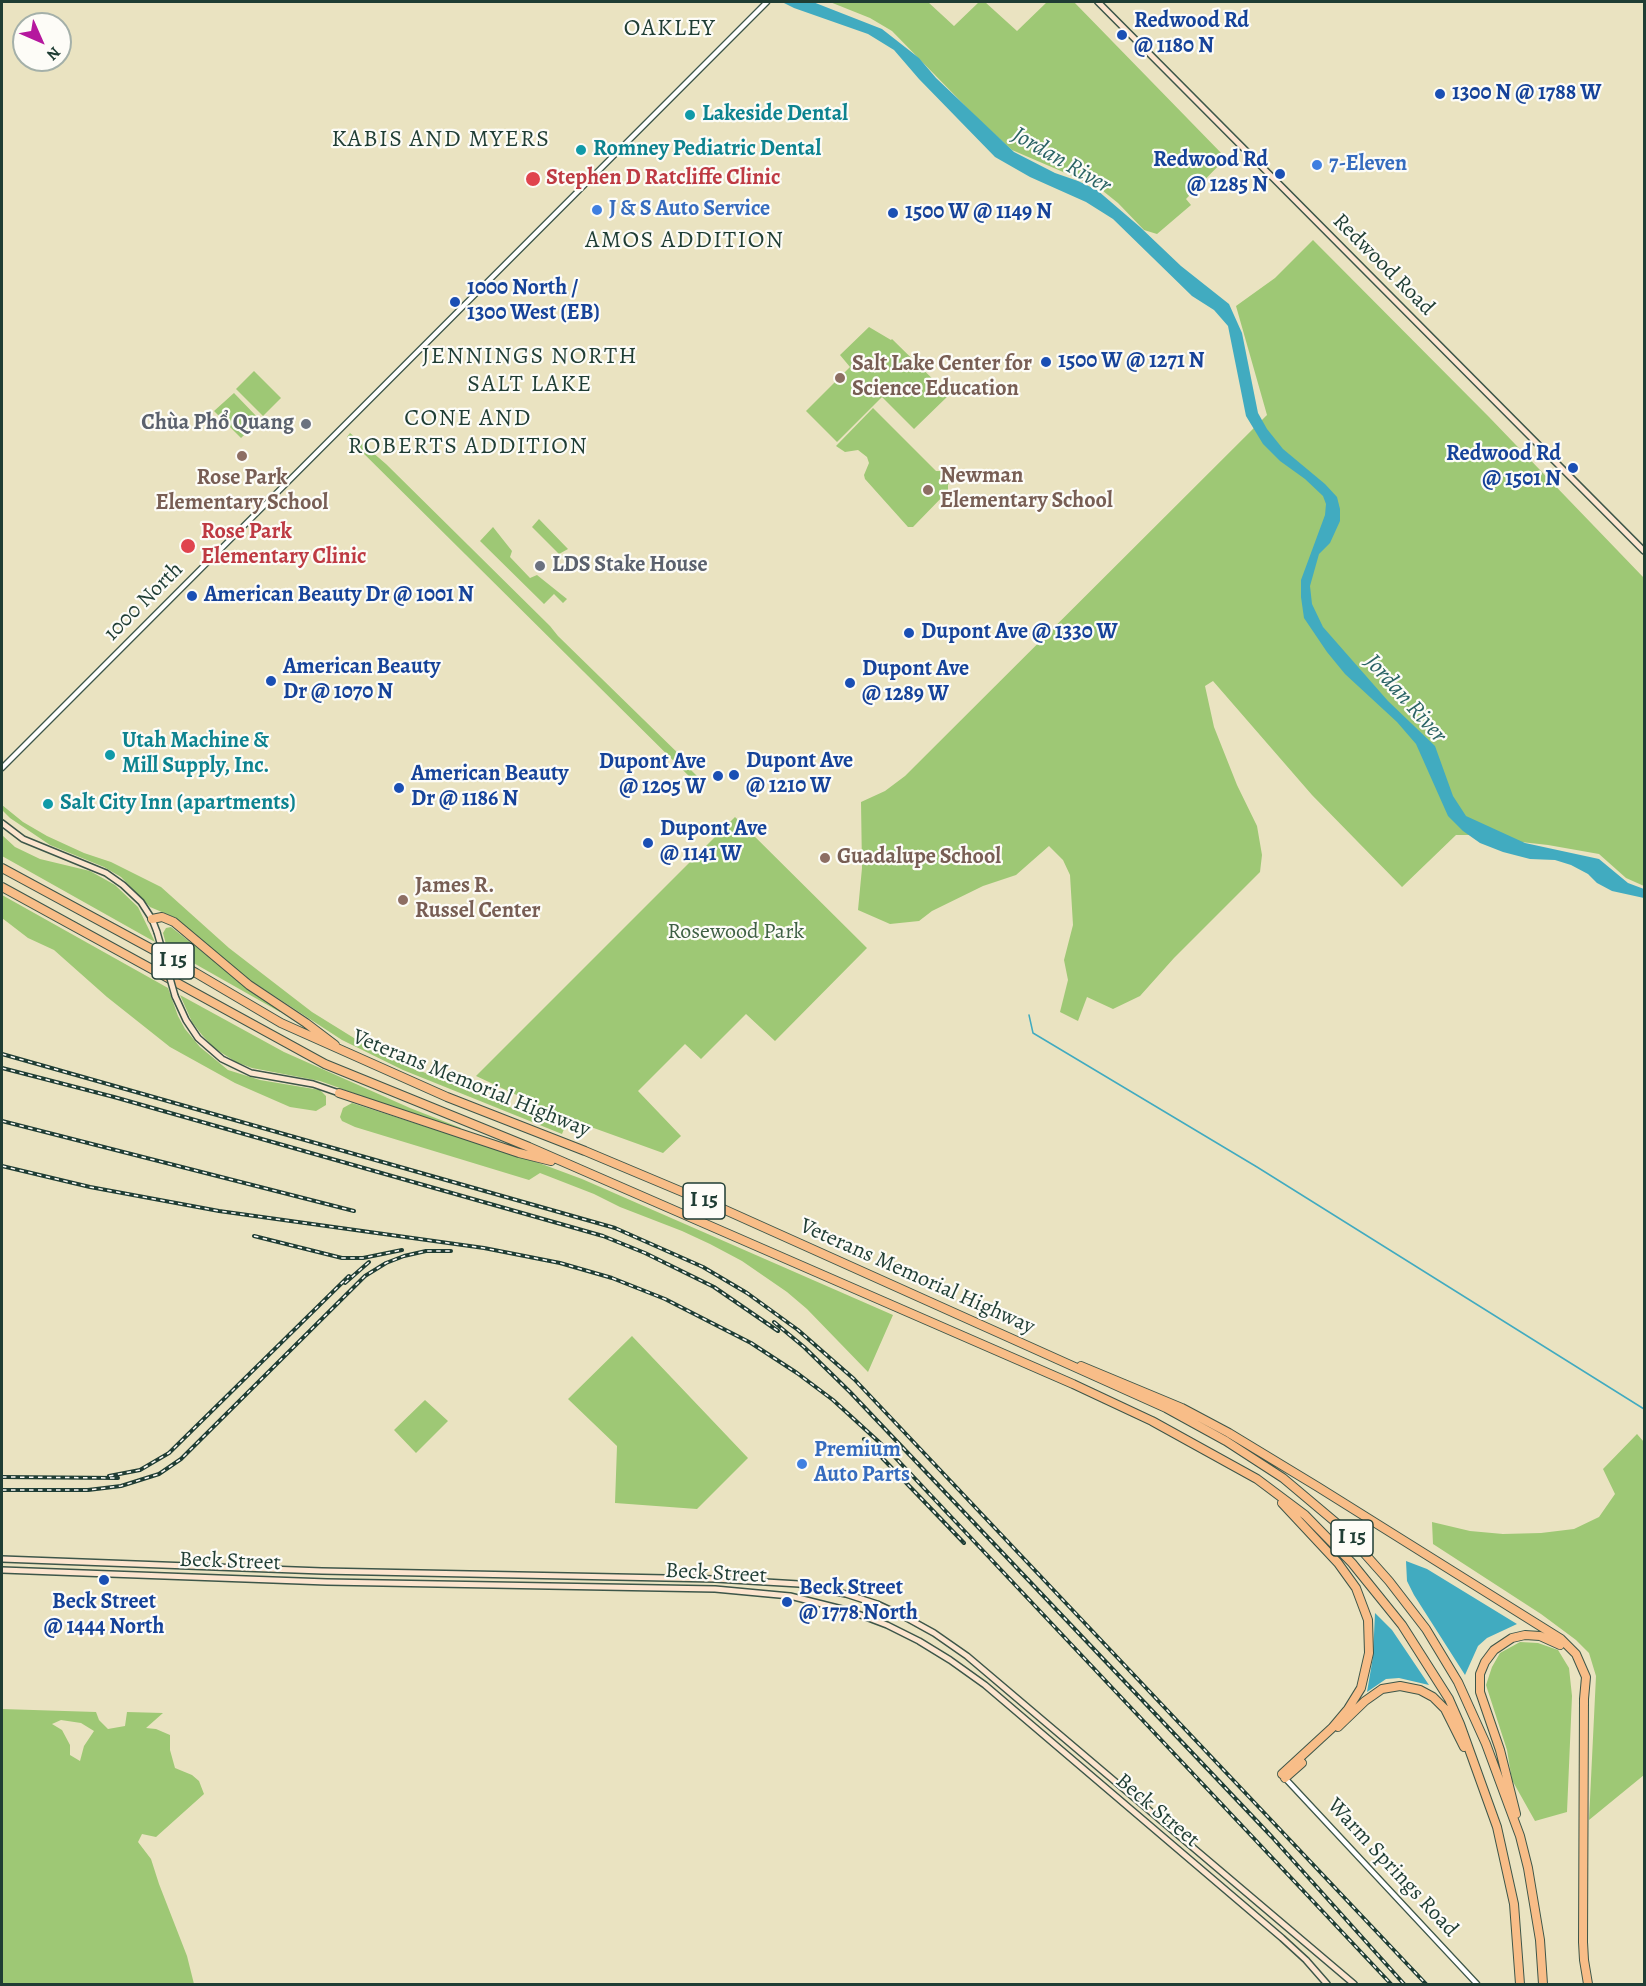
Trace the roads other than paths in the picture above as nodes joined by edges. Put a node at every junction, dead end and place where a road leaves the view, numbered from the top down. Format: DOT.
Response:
graph roads {
  1 [pos="767,2"];
  2 [pos="1098,2"];
  3 [pos="1644,551"];
  4 [pos="2,768"];
  5 [pos="2,823"];
  6 [pos="2,868"];
  7 [pos="2,887"];
  8 [pos="152,919"];
  9 [pos="345,1053"];
  10 [pos="339,1093"];
  11 [pos="570,1166"];
  12 [pos="1059,1360"];
  13 [pos="1257,1479"];
  14 [pos="2,1559"];
  15 [pos="2,1570"];
  16 [pos="1584,1699"];
  17 [pos="1283,1776"];
  18 [pos="1497,1827"];
  19 [pos="1520,1836"];
  20 [pos="1327,1984"];
  21 [pos="1354,1984"];
  22 [pos="1477,1984"];
  23 [pos="1520,1984"];
  24 [pos="1543,1984"];
  25 [pos="1588,1984"];
  1 -- 4 [label="street, 1000 North"];
  2 -- 3 [label="main road, Redwood Road"];
  5 -- 8 [label="main road"];
  6 -- 9 [label="highway, Veterans Memorial Highway / I 15"];
  7 -- 11 [label="highway, Veterans Memorial Highway / I 15"];
  8 -- 9 [label="highway"];
  8 -- 10 [label="main road, bridge"];
  9 -- 12 [label="highway, Veterans Memorial Highway / I 15"];
  10 -- 11 [label="highway"];
  11 -- 13 [label="highway, Veterans Memorial Highway / I 15"];
  12 -- 16 [label="highway"];
  12 -- 19 [label="highway, Veterans Memorial Highway / I 15"];
  13 -- 17 [label="highway"];
  13 -- 18 [label="highway, Veterans Memorial Highway / I 15"];
  14 -- 21 [label="main road, Beck Street"];
  15 -- 20 [label="main road, Beck Street"];
  16 -- 19 [label="highway"];
  16 -- 25 [label="highway"];
  17 -- 18 [label="highway"];
  17 -- 22 [label="street, Warm Springs Road"];
  18 -- 23 [label="highway, Veterans Memorial Highway / I 15"];
  19 -- 24 [label="highway, Veterans Memorial Highway / I 15"];
}
